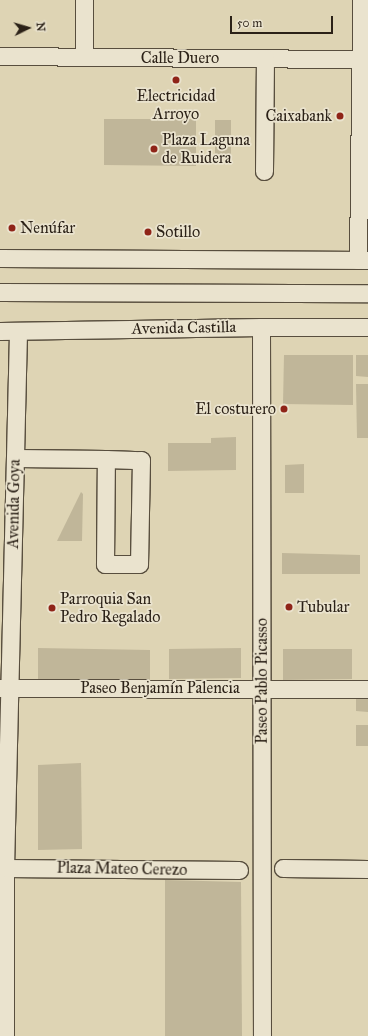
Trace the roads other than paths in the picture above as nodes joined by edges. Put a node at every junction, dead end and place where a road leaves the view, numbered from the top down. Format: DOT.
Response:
graph roads {
  1 [pos="84,0"];
  2 [pos="362,0"];
  3 [pos="0,56"];
  4 [pos="84,57"];
  5 [pos="265,58"];
  6 [pos="360,59"];
  7 [pos="264,171"];
  8 [pos="0,258"];
  9 [pos="363,260"];
  10 [pos="0,292"];
  11 [pos="368,293"];
  12 [pos="261,327"];
  13 [pos="368,327"];
  14 [pos="0,331"];
  15 [pos="18,332"];
  16 [pos="16,458"];
  17 [pos="106,459"];
  18 [pos="6,566"];
  19 [pos="5,688"];
  20 [pos="263,688"];
  21 [pos="368,689"];
  22 [pos="4,766"];
  23 [pos="6,868"];
  24 [pos="283,868"];
  25 [pos="368,869"];
  26 [pos="239,870"];
  27 [pos="5,1036"];
  28 [pos="262,1036"];
  1 -- 4 [label="street"];
  2 -- 6 [label="street"];
  3 -- 4 [label="street, Calle Duero"];
  4 -- 5 [label="street, Calle Duero"];
  5 -- 6 [label="street, Calle Duero"];
  5 -- 7 [label="street"];
  6 -- 9 [label="street"];
  8 -- 9 [label="street"];
  10 -- 11 [label="street"];
  12 -- 13 [label="street, Avenida Castilla"];
  12 -- 15 [label="street, Avenida Castilla"];
  12 -- 20 [label="street, Paseo Pablo Picasso"];
  14 -- 15 [label="street, Avenida Castilla"];
  15 -- 16 [label="street, Avenida Goya"];
  16 -- 17 [label="street"];
  16 -- 18 [label="street, Avenida Goya"];
  17 -- 17 [label="street"];
  18 -- 19 [label="street, Avenida Goya"];
  19 -- 20 [label="street, Paseo Benjamín Palencia"];
  19 -- 22 [label="street, Avenida Goya"];
  20 -- 21 [label="street, Paseo Benjamín Palencia"];
  20 -- 28 [label="street, Paseo Pablo Picasso"];
  22 -- 23 [label="street, Avenida Goya"];
  23 -- 26 [label="street, Plaza Mateo Cerezo"];
  23 -- 27 [label="street, Avenida Goya"];
  24 -- 25 [label="street"];
}
